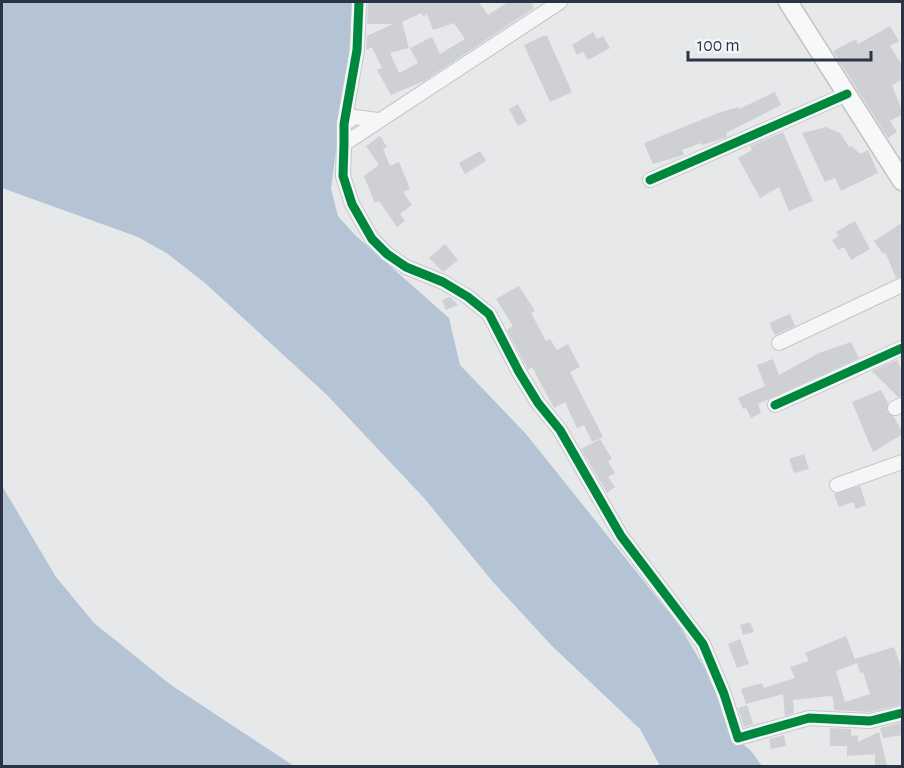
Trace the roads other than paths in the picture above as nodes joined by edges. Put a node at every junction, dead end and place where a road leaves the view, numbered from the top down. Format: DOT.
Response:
graph roads {
  1 [pos="359,2"];
  2 [pos="560,2"];
  3 [pos="788,2"];
  4 [pos="847,94"];
  5 [pos="378,120"];
  6 [pos="344,124"];
  7 [pos="344,144"];
  8 [pos="650,180"];
  9 [pos="903,181"];
  10 [pos="903,285"];
  11 [pos="779,343"];
  12 [pos="903,348"];
  13 [pos="775,405"];
  14 [pos="903,462"];
  15 [pos="837,485"];
  16 [pos="903,713"];
  1 -- 6 [label="street"];
  2 -- 5 [label="street"];
  3 -- 4 [label="main road"];
  4 -- 8 [label="street"];
  4 -- 9 [label="main road"];
  5 -- 6 [label="street"];
  5 -- 7 [label="street"];
  6 -- 7 [label="street"];
  7 -- 16 [label="street"];
  10 -- 11 [label="street"];
  12 -- 13 [label="street"];
  14 -- 15 [label="street"];
}
